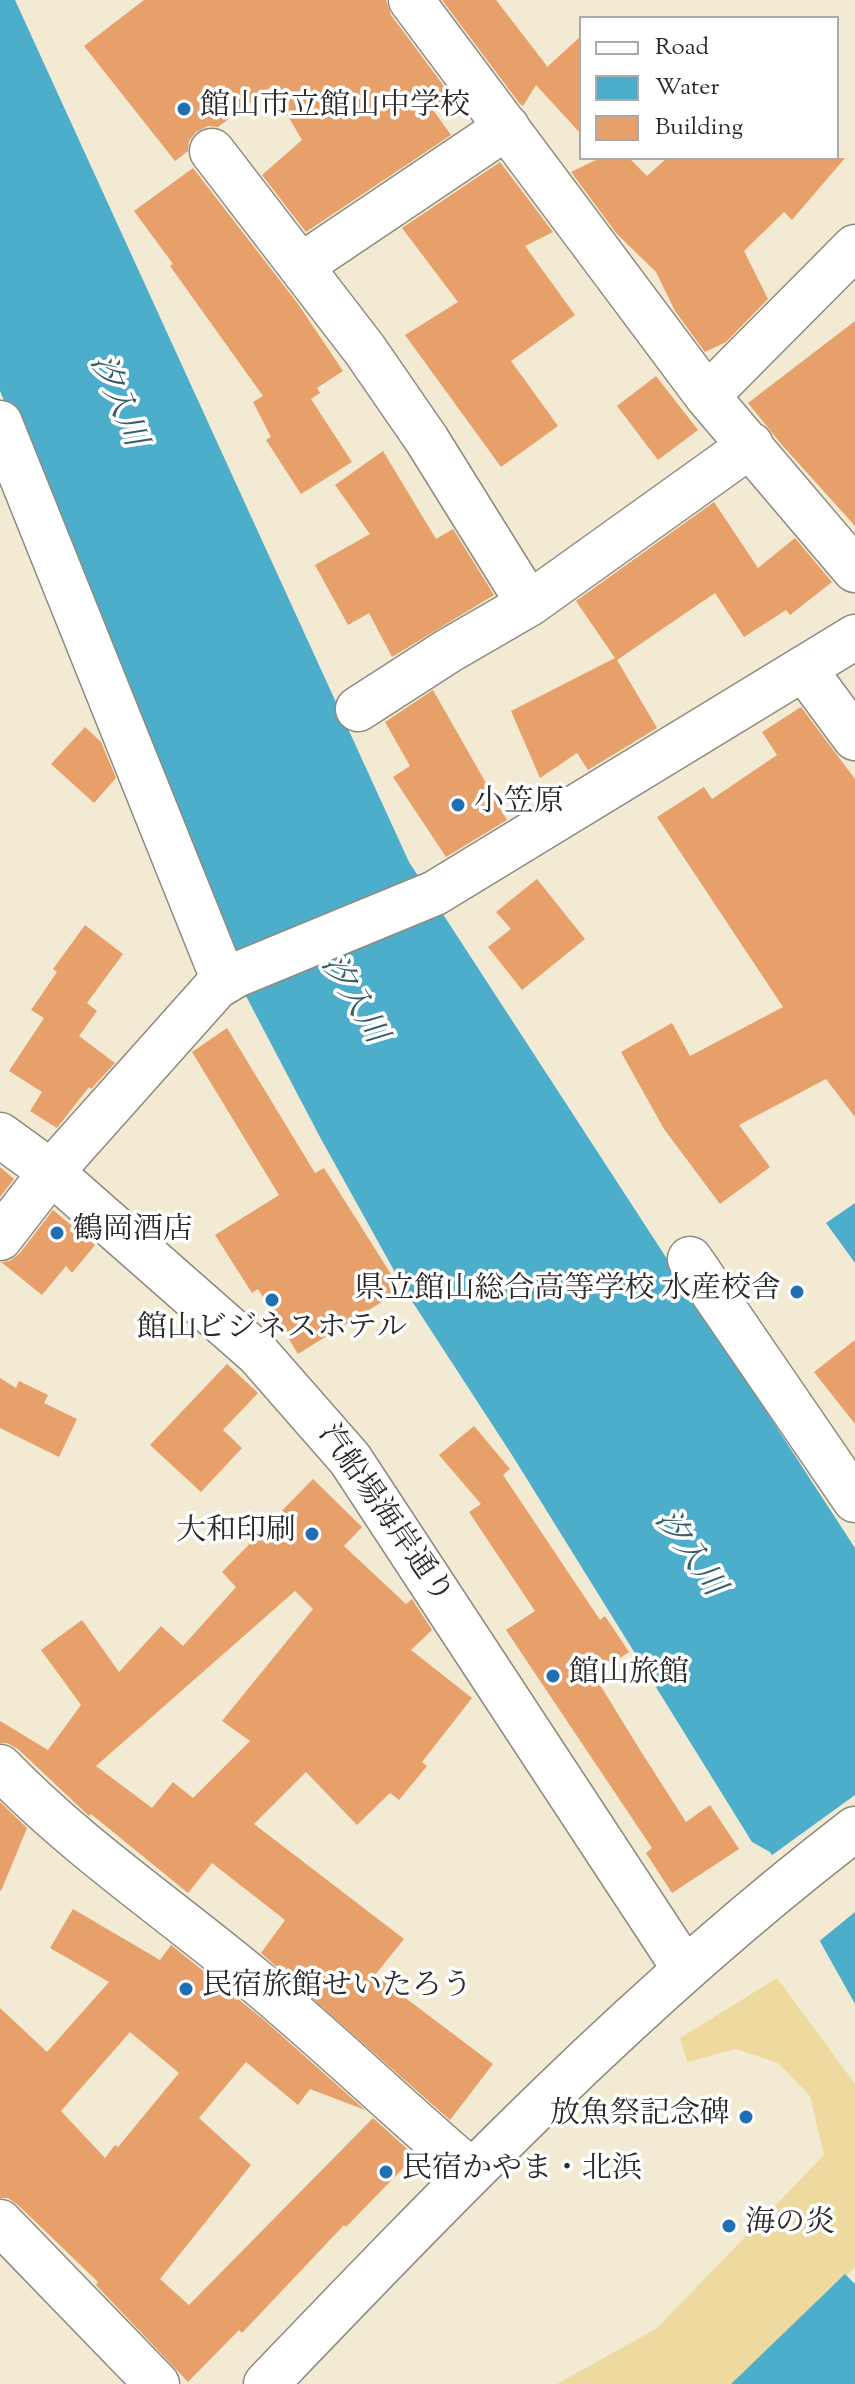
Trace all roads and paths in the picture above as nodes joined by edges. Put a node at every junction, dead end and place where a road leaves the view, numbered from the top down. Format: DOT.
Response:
graph roads {
  1 [pos="411,0"];
  2 [pos="507,127"];
  3 [pos="212,151"];
  4 [pos="855,247"];
  5 [pos="302,265"];
  6 [pos="707,396"];
  7 [pos="0,423"];
  8 [pos="751,445"];
  9 [pos="855,570"];
  10 [pos="529,604"];
  11 [pos="855,637"];
  12 [pos="804,669"];
  13 [pos="358,709"];
  14 [pos="855,738"];
  15 [pos="230,978"];
  16 [pos="0,1135"];
  17 [pos="51,1172"];
  18 [pos="0,1238"];
  19 [pos="690,1259"];
  20 [pos="855,1500"];
  21 [pos="0,1767"];
  22 [pos="855,1829"];
  23 [pos="684,1968"];
  24 [pos="471,2171"];
  25 [pos="0,2222"];
  26 [pos="157,2384"];
  27 [pos="266,2384"];
  1 -- 2 [label="street"];
  2 -- 5 [label="street"];
  2 -- 6 [label="street"];
  3 -- 5 [label="street"];
  4 -- 6 [label="street"];
  5 -- 10 [label="street"];
  6 -- 8 [label="street"];
  7 -- 15 [label="street"];
  8 -- 9 [label="street"];
  8 -- 10 [label="street"];
  10 -- 13 [label="street"];
  11 -- 12 [label="street"];
  12 -- 14 [label="street"];
  12 -- 15 [label="street"];
  15 -- 17 [label="street"];
  16 -- 17 [label="street, 汽船場海岸通り"];
  17 -- 18 [label="street"];
  17 -- 23 [label="street, 汽船場海岸通り"];
  19 -- 20 [label="street"];
  21 -- 24 [label="street"];
  22 -- 23 [label="street"];
  23 -- 24 [label="street"];
  24 -- 27 [label="street"];
  25 -- 26 [label="street"];
}
